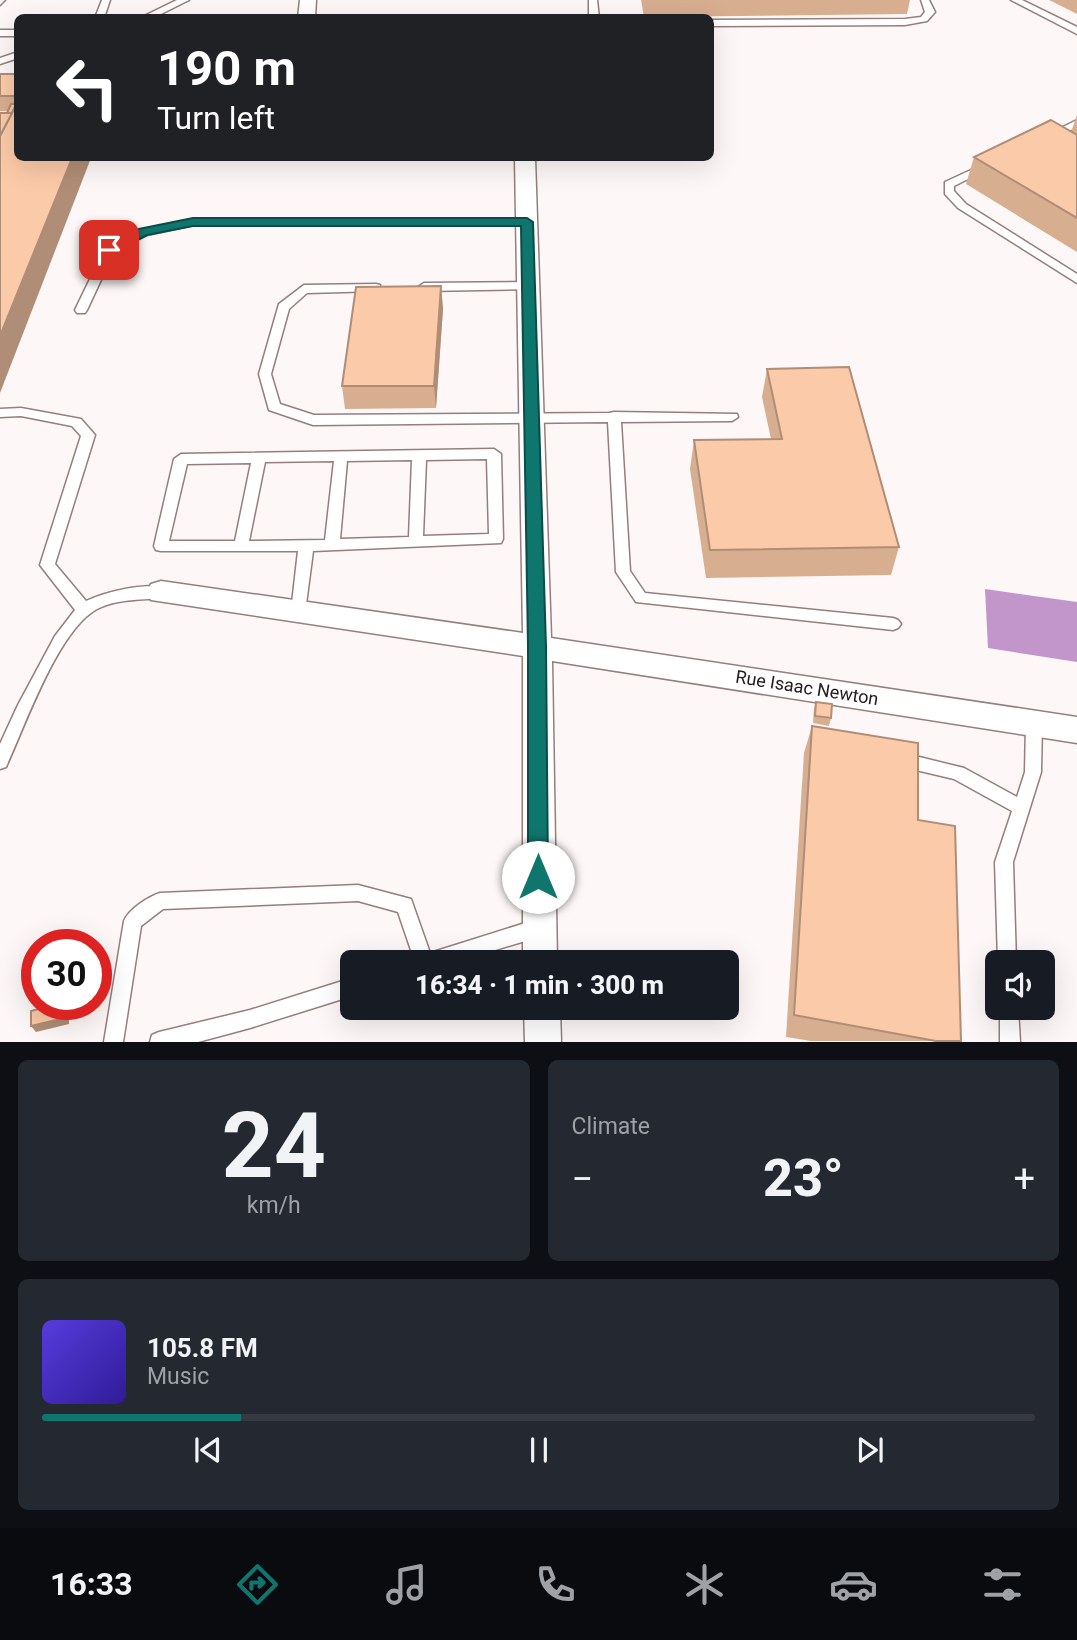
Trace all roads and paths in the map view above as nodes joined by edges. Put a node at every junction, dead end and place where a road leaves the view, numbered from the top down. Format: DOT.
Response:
graph roads {
  1 [pos="185,0"];
  2 [pos="925,0"];
  3 [pos="1015,0"];
  4 [pos="153,14"];
  5 [pos="714,23"];
  6 [pos="1077,31"];
  7 [pos="1077,123"];
  8 [pos="1042,140"];
  9 [pos="525,161"];
  10 [pos="996,162"];
  11 [pos="527,222"];
  12 [pos="1077,279"];
  13 [pos="527,286"];
  14 [pos="416,287"];
  15 [pos="388,288"];
  16 [pos="81,310"];
  17 [pos="0,412"];
  18 [pos="614,416"];
  19 [pos="732,417"];
  20 [pos="532,418"];
  21 [pos="419,455"];
  22 [pos="341,456"];
  23 [pos="259,458"];
  24 [pos="416,542"];
  25 [pos="332,545"];
  26 [pos="241,546"];
  27 [pos="306,546"];
  28 [pos="160,592"];
  29 [pos="84,610"];
  30 [pos="298,612"];
  31 [pos="892,624"];
  32 [pos="537,647"];
  33 [pos="1034,724"];
  34 [pos="1077,730"];
  35 [pos="877,754"];
  36 [pos="0,762"];
  37 [pos="1021,808"];
  38 [pos="538,928"];
  39 [pos="422,950"];
  40 [pos="466,950"];
  41 [pos="539,950"];
  42 [pos="1007,950"];
  43 [pos="340,991"];
  44 [pos="542,1020"];
  45 [pos="1009,1020"];
  46 [pos="113,1041"];
  47 [pos="159,1041"];
  48 [pos="543,1041"];
  49 [pos="1010,1041"];
  1 -- 4 [label="lane"];
  2 -- 5 [label="lane"];
  3 -- 6 [label="lane"];
  7 -- 8 [label="lane"];
  9 -- 11 [label="street"];
  10 -- 12 [label="lane"];
  11 -- 13 [label="street"];
  11 -- 16 [label="lane"];
  13 -- 14 [label="lane"];
  13 -- 20 [label="street"];
  15 -- 20 [label="lane"];
  17 -- 29 [label="lane"];
  18 -- 19 [label="lane"];
  18 -- 20 [label="lane"];
  18 -- 31 [label="lane"];
  20 -- 32 [label="street"];
  21 -- 22 [label="lane"];
  21 -- 24 [label="lane"];
  21 -- 24 [label="lane"];
  22 -- 23 [label="lane"];
  22 -- 25 [label="lane"];
  23 -- 26 [label="lane"];
  23 -- 26 [label="lane"];
  24 -- 25 [label="lane"];
  25 -- 27 [label="lane"];
  26 -- 27 [label="lane"];
  27 -- 30 [label="lane"];
  28 -- 29 [label="lane"];
  28 -- 30 [label="street"];
  29 -- 36 [label="lane"];
  30 -- 32 [label="street"];
  32 -- 33 [label="street, Rue Isaac Newton"];
  32 -- 38 [label="street"];
  33 -- 34 [label="street, Rue Isaac Newton"];
  33 -- 37 [label="lane"];
  35 -- 37 [label="lane"];
  37 -- 42 [label="lane"];
  38 -- 40 [label="lane"];
  38 -- 41 [label="street"];
  39 -- 46 [label="lane"];
  43 -- 47 [label="lane"];
  44 -- 48 [label="street"];
  45 -- 49 [label="lane"];
}
